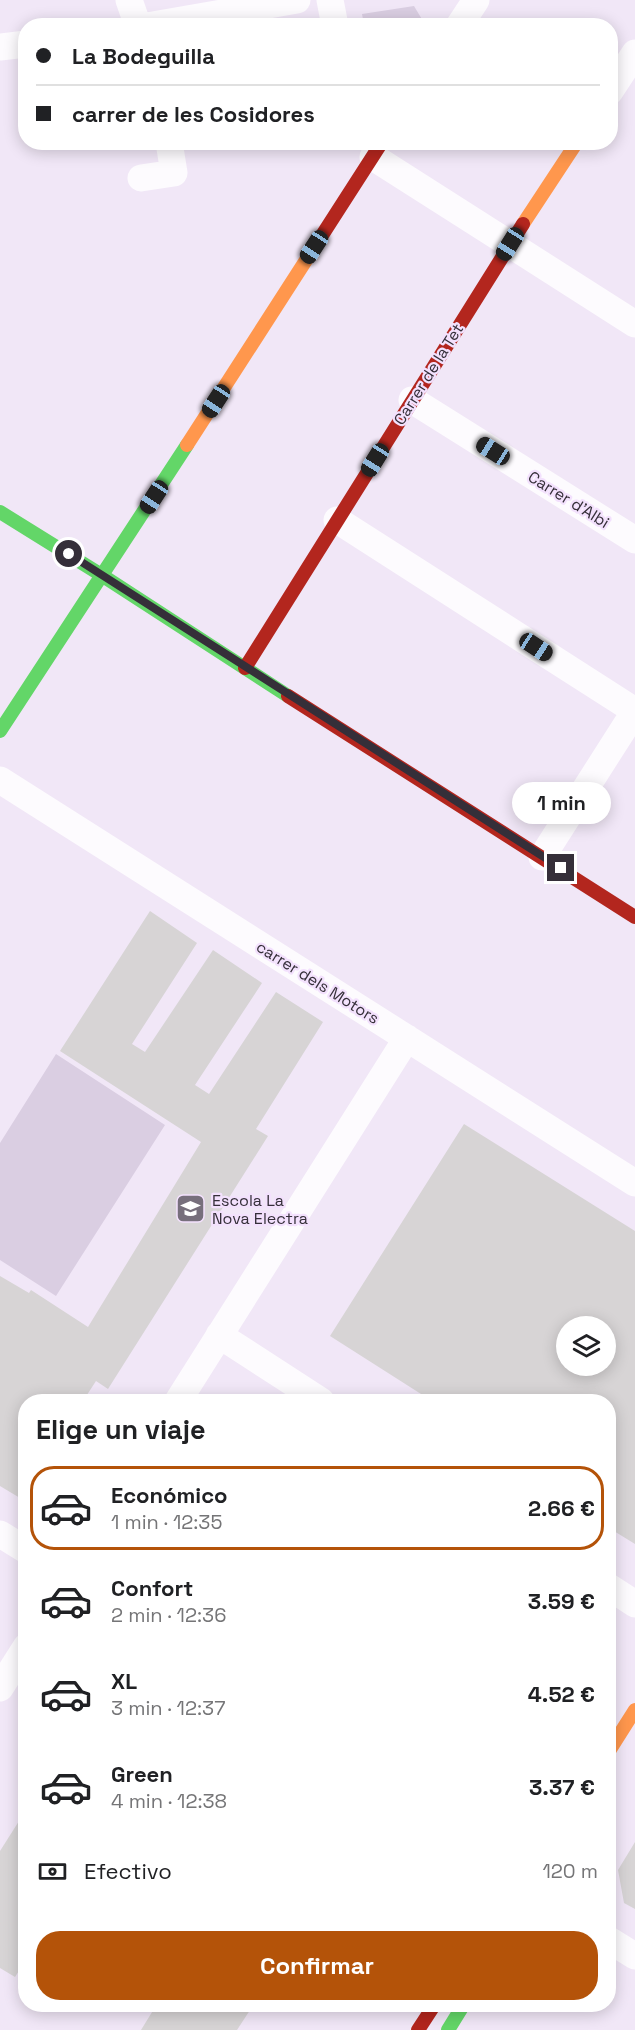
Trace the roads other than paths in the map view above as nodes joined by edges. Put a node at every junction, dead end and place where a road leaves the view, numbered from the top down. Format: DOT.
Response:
graph roads {
  1 [pos="129,0"];
  2 [pos="297,0"];
  3 [pos="330,0"];
  4 [pos="476,0"];
  5 [pos="135,18"];
  6 [pos="193,18"];
  7 [pos="333,18"];
  8 [pos="464,18"];
  9 [pos="18,45"];
  10 [pos="0,48"];
  11 [pos="635,53"];
  12 [pos="618,79"];
  13 [pos="170,150"];
  14 [pos="572,150"];
  15 [pos="369,153"];
  16 [pos="141,177"];
  17 [pos="510,244"];
  18 [pos="635,324"];
  19 [pos="412,400"];
  20 [pos="0,512"];
  21 [pos="337,520"];
  22 [pos="635,540"];
  23 [pos="103,576"];
  24 [pos="245,668"];
  25 [pos="635,711"];
  26 [pos="0,731"];
  27 [pos="0,780"];
  28 [pos="542,856"];
  29 [pos="635,917"];
  30 [pos="407,1038"];
  31 [pos="635,1184"];
  32 [pos="219,1335"];
  33 [pos="182,1394"];
  34 [pos="310,1394"];
  35 [pos="0,1534"];
  36 [pos="18,1545"];
  37 [pos="616,1592"];
  38 [pos="635,1604"];
  39 [pos="18,1660"];
  40 [pos="0,1688"];
  41 [pos="635,1710"];
  42 [pos="616,1739"];
  43 [pos="616,1944"];
  44 [pos="635,1956"];
  45 [pos="430,2012"];
  46 [pos="459,2012"];
  47 [pos="418,2030"];
  48 [pos="448,2030"];
  1 -- 5 [label="street"];
  2 -- 6 [label="street"];
  3 -- 7 [label="street"];
  4 -- 8 [label="street"];
  9 -- 10 [label="street"];
  11 -- 12 [label="street"];
  13 -- 16 [label="street"];
  14 -- 17 [label="street, Carrer de la Tet"];
  15 -- 17 [label="street"];
  15 -- 23 [label="street"];
  17 -- 18 [label="street"];
  17 -- 19 [label="street, Carrer de la Tet"];
  19 -- 21 [label="street, Carrer de la Tet"];
  19 -- 22 [label="street, Carrer d'Albi"];
  20 -- 23 [label="street"];
  21 -- 24 [label="street, Carrer de la Tet"];
  21 -- 25 [label="street"];
  23 -- 24 [label="street"];
  23 -- 26 [label="street"];
  24 -- 28 [label="street"];
  25 -- 28 [label="street"];
  27 -- 30 [label="street, carrer dels Motors"];
  28 -- 29 [label="street"];
  30 -- 31 [label="street, carrer dels Motors"];
  30 -- 32 [label="street"];
  32 -- 33 [label="street"];
  32 -- 34 [label="street"];
  35 -- 36 [label="street"];
  37 -- 38 [label="street"];
  39 -- 40 [label="street"];
  41 -- 42 [label="street"];
  43 -- 44 [label="street"];
  45 -- 47 [label="street"];
  46 -- 48 [label="street"];
}
